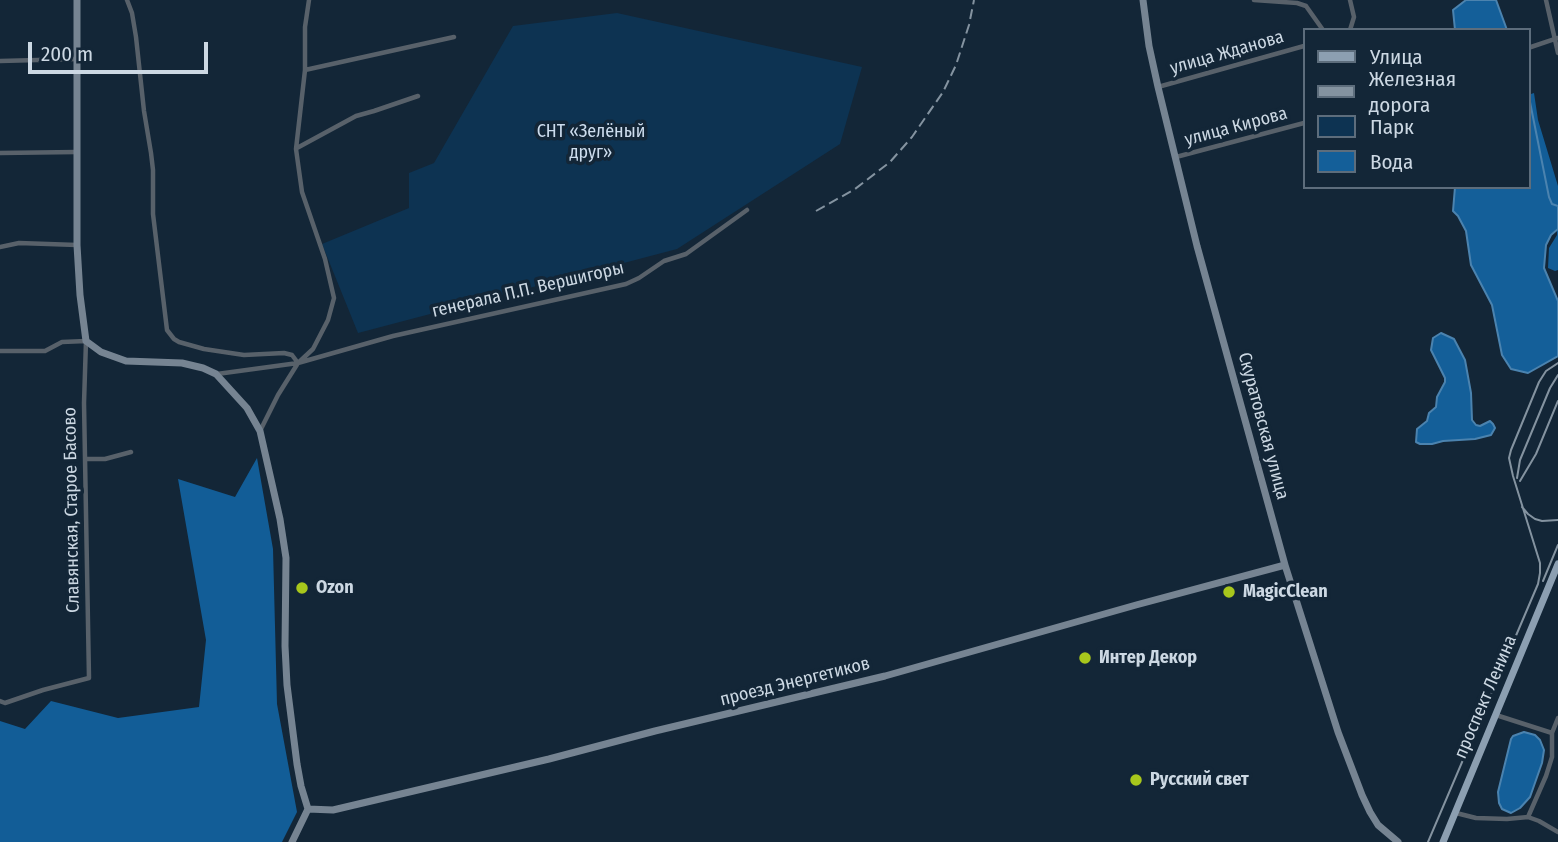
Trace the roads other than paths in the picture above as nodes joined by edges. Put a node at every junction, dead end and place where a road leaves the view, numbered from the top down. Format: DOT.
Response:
graph roads {
  1 [pos="77,0"];
  2 [pos="127,0"];
  3 [pos="309,0"];
  4 [pos="1143,0"];
  5 [pos="1254,0"];
  6 [pos="1350,0"];
  7 [pos="1546,0"];
  8 [pos="1274,1"];
  9 [pos="1322,28"];
  10 [pos="1350,28"];
  11 [pos="454,37"];
  12 [pos="1556,38"];
  13 [pos="1302,47"];
  14 [pos="1530,47"];
  15 [pos="1558,53"];
  16 [pos="76,59"];
  17 [pos="0,61"];
  18 [pos="305,70"];
  19 [pos="1158,88"];
  20 [pos="418,96"];
  21 [pos="1302,124"];
  22 [pos="296,149"];
  23 [pos="77,152"];
  24 [pos="0,153"];
  25 [pos="1175,157"];
  26 [pos="747,210"];
  27 [pos="77,245"];
  28 [pos="0,247"];
  29 [pos="86,341"];
  30 [pos="0,351"];
  31 [pos="298,363"];
  32 [pos="216,374"];
  33 [pos="260,431"];
  34 [pos="131,452"];
  35 [pos="85,460"];
  36 [pos="1285,565"];
  37 [pos="1558,565"];
  38 [pos="0,701"];
  39 [pos="1495,715"];
  40 [pos="1558,718"];
  41 [pos="1552,733"];
  42 [pos="308,809"];
  43 [pos="1455,812"];
  44 [pos="1528,817"];
  45 [pos="1558,832"];
  46 [pos="292,842"];
  47 [pos="1398,842"];
  48 [pos="1443,842"];
  1 -- 16 [label="street"];
  2 -- 31 [label="street"];
  3 -- 18 [label="street"];
  4 -- 19 [label="street, Скуратовская улица"];
  5 -- 8 [label="street"];
  6 -- 10 [label="street"];
  7 -- 12 [label="street"];
  8 -- 9 [label="street"];
  11 -- 18 [label="street"];
  12 -- 14 [label="street"];
  12 -- 15 [label="street"];
  13 -- 19 [label="street, улица Жданова"];
  16 -- 17 [label="street"];
  16 -- 23 [label="street"];
  18 -- 22 [label="street"];
  19 -- 25 [label="street, Скуратовская улица"];
  20 -- 22 [label="street"];
  21 -- 25 [label="street, улица Кирова"];
  22 -- 31 [label="street"];
  23 -- 24 [label="street"];
  23 -- 27 [label="street"];
  25 -- 36 [label="street, Скуратовская улица"];
  26 -- 31 [label="street, генерала П.П. Вершигоры"];
  27 -- 28 [label="street"];
  27 -- 29 [label="street"];
  29 -- 30 [label="street"];
  29 -- 32 [label="street"];
  29 -- 35 [label="street, Славянская, Старое Басово"];
  31 -- 32 [label="street, генерала П.П. Вершигоры"];
  31 -- 33 [label="street"];
  32 -- 33 [label="street"];
  33 -- 42 [label="street"];
  34 -- 35 [label="street"];
  35 -- 38 [label="street, Славянская, Старое Басово"];
  36 -- 42 [label="street, проезд Энергетиков"];
  36 -- 47 [label="street, Скуратовская улица"];
  37 -- 39 [label="main road, проспект Ленина"];
  39 -- 41 [label="street"];
  39 -- 43 [label="main road, проспект Ленина"];
  40 -- 41 [label="street"];
  41 -- 44 [label="street"];
  42 -- 46 [label="street"];
  43 -- 44 [label="street"];
  43 -- 48 [label="main road, проспект Ленина"];
  44 -- 45 [label="street"];
}
